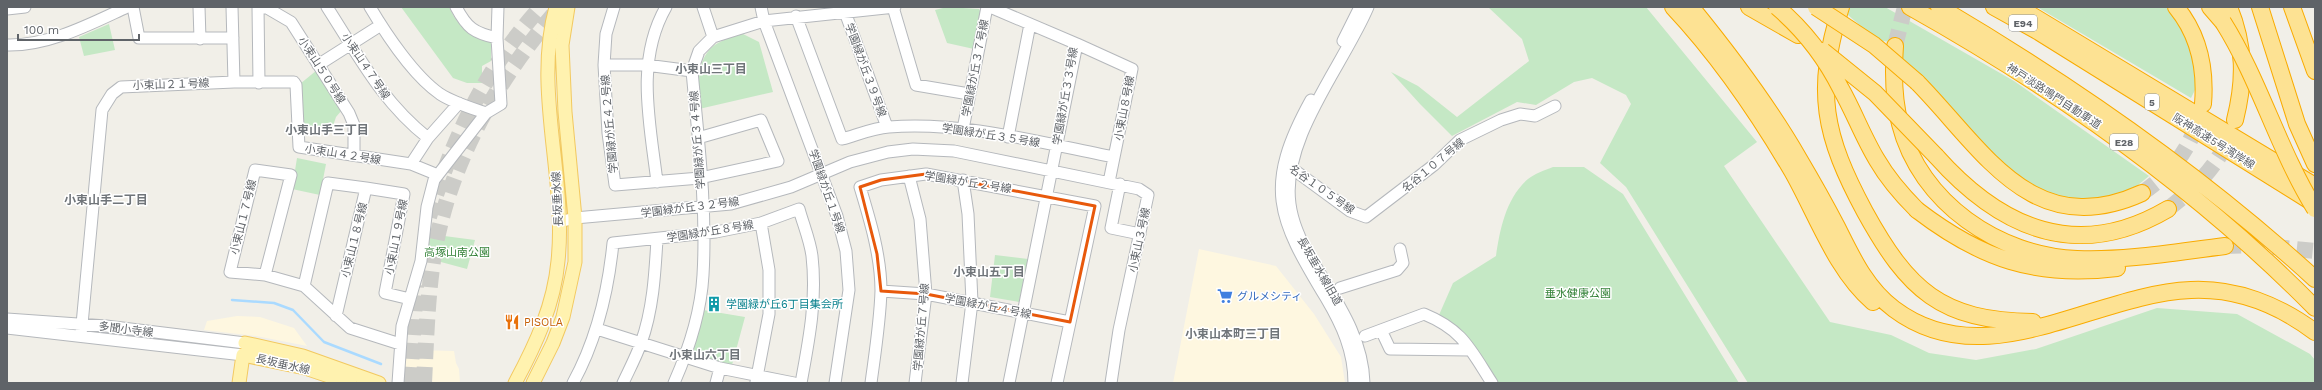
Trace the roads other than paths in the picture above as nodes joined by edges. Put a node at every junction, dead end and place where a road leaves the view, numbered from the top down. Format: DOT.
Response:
graph roads {
  1 [pos="24,7"];
  2 [pos="127,7"];
  3 [pos="133,7"];
  4 [pos="199,7"];
  5 [pos="232,7"];
  6 [pos="328,7"];
  7 [pos="370,7"];
  8 [pos="456,7"];
  9 [pos="497,7"];
  10 [pos="556,7"];
  11 [pos="568,7"];
  12 [pos="614,7"];
  13 [pos="666,7"];
  14 [pos="703,7"];
  15 [pos="761,7"];
  16 [pos="894,7"];
  17 [pos="988,7"];
  18 [pos="1360,7"];
  19 [pos="1368,7"];
  20 [pos="1673,7"];
  21 [pos="1691,7"];
  22 [pos="1749,7"];
  23 [pos="1777,7"];
  24 [pos="1816,7"];
  25 [pos="1841,7"];
  26 [pos="1910,7"];
  27 [pos="1939,7"];
  28 [pos="1994,7"];
  29 [pos="2018,7"];
  30 [pos="2176,7"];
  31 [pos="2210,7"];
  32 [pos="2229,7"];
  33 [pos="258,8"];
  34 [pos="7,9"];
  35 [pos="2294,10"];
  36 [pos="844,12"];
  37 [pos="2262,12"];
  38 [pos="796,16"];
  39 [pos="764,21"];
  40 [pos="1030,24"];
  41 [pos="381,25"];
  42 [pos="2055,35"];
  43 [pos="713,37"];
  44 [pos="233,38"];
  45 [pos="497,38"];
  46 [pos="200,39"];
  47 [pos="1077,44"];
  48 [pos="7,45"];
  49 [pos="351,45"];
  50 [pos="1895,46"];
  51 [pos="318,65"];
  52 [pos="604,65"];
  53 [pos="646,65"];
  54 [pos="692,71"];
  55 [pos="2315,71"];
  56 [pos="234,82"];
  57 [pos="259,83"];
  58 [pos="969,94"];
  59 [pos="460,103"];
  60 [pos="2203,104"];
  61 [pos="1555,106"];
  62 [pos="486,113"];
  63 [pos="2235,120"];
  64 [pos="887,127"];
  65 [pos="963,129"];
  66 [pos="1008,137"];
  67 [pos="428,138"];
  68 [pos="698,138"];
  69 [pos="1057,146"];
  70 [pos="354,155"];
  71 [pos="1114,157"];
  72 [pos="411,164"];
  73 [pos="2315,164"];
  74 [pos="1287,165"];
  75 [pos="1052,170"];
  76 [pos="822,174"];
  77 [pos="438,176"];
  78 [pos="909,176"];
  79 [pos="700,178"];
  80 [pos="963,180"];
  81 [pos="657,182"];
  82 [pos="1114,183"];
  83 [pos="2315,186"];
  84 [pos="366,188"];
  85 [pos="2142,193"];
  86 [pos="1046,196"];
  87 [pos="2315,205"];
  88 [pos="702,207"];
  89 [pos="1380,207"];
  90 [pos="2168,209"];
  91 [pos="2315,209"];
  92 [pos="575,218"];
  93 [pos="559,222"];
  94 [pos="761,223"];
  95 [pos="703,233"];
  96 [pos="1140,234"];
  97 [pos="656,239"];
  98 [pos="1400,249"];
  99 [pos="265,275"];
  100 [pos="2315,279"];
  101 [pos="304,286"];
  102 [pos="1340,288"];
  103 [pos="881,291"];
  104 [pos="926,294"];
  105 [pos="410,299"];
  106 [pos="972,302"];
  107 [pos="2315,308"];
  108 [pos="1024,313"];
  109 [pos="336,316"];
  110 [pos="7,319"];
  111 [pos="2067,319"];
  112 [pos="1070,322"];
  113 [pos="7,328"];
  114 [pos="597,329"];
  115 [pos="82,330"];
  116 [pos="1381,330"];
  117 [pos="2315,332"];
  118 [pos="2001,335"];
  119 [pos="1365,336"];
  120 [pos="641,343"];
  121 [pos="400,344"];
  122 [pos="244,349"];
  123 [pos="1470,350"];
  124 [pos="686,357"];
  125 [pos="720,368"];
  126 [pos="756,379"];
  127 [pos="239,383"];
  128 [pos="350,383"];
  129 [pos="379,383"];
  130 [pos="398,383"];
  131 [pos="515,383"];
  132 [pos="533,383"];
  133 [pos="573,383"];
  134 [pos="623,383"];
  135 [pos="674,383"];
  136 [pos="716,383"];
  137 [pos="794,383"];
  138 [pos="801,383"];
  139 [pos="835,383"];
  140 [pos="871,383"];
  141 [pos="915,383"];
  142 [pos="962,383"];
  143 [pos="1009,383"];
  144 [pos="1058,383"];
  145 [pos="1111,383"];
  146 [pos="1354,383"];
  147 [pos="1364,383"];
  148 [pos="1492,383"];
  1 -- 34 [label="street"];
  2 -- 48 [label="street"];
  3 -- 46 [label="street"];
  4 -- 46 [label="street"];
  5 -- 44 [label="street"];
  6 -- 49 [label="street, 小束山４７号線"];
  7 -- 41 [label="street"];
  8 -- 45 [label="street"];
  9 -- 45 [label="street"];
  10 -- 93 [label="main road, 長坂垂水線"];
  11 -- 92 [label="main road, 長坂垂水線"];
  12 -- 52 [label="street"];
  13 -- 53 [label="street"];
  14 -- 43 [label="street"];
  15 -- 39 [label="street, 学園緑が丘１号線"];
  16 -- 36 [label="street"];
  16 -- 58 [label="street"];
  17 -- 40 [label="street, 学園緑が丘３３号線"];
  17 -- 58 [label="street, 学園緑が丘３７号線"];
  18 -- 74 [label="street, 長坂垂水線旧道"];
  19 -- 74 [label="street, 長坂垂水線旧道"];
  20 -- 118 [label="highway"];
  21 -- 118 [label="highway"];
  22 -- 90 [label="highway, bridge"];
  23 -- 50 [label="highway, bridge"];
  24 -- 85 [label="highway, bridge"];
  25 -- 111 [label="highway"];
  26 -- 107 [label="highway, 神戸淡路鳴門自動車道 / E28"];
  27 -- 100 [label="highway, 神戸淡路鳴門自動車道 / E28"];
  28 -- 42 [label="highway, E94"];
  29 -- 42 [label="highway, E94"];
  30 -- 60 [label="highway"];
  31 -- 91 [label="highway, bridge"];
  32 -- 63 [label="highway"];
  33 -- 51 [label="street, 小束山５０号線"];
  33 -- 57 [label="street"];
  35 -- 55 [label="highway"];
  36 -- 38 [label="street"];
  36 -- 64 [label="street, 学園緑が丘３９号線"];
  37 -- 73 [label="highway"];
  38 -- 39 [label="street"];
  38 -- 64 [label="street, 学園緑が丘３５号線"];
  39 -- 43 [label="street, 学園緑が丘３４号線"];
  39 -- 76 [label="street, 学園緑が丘１号線"];
  40 -- 47 [label="street, 学園緑が丘３３号線"];
  40 -- 66 [label="street"];
  41 -- 49 [label="street"];
  41 -- 59 [label="street"];
  42 -- 83 [label="highway, 阪神高速5号湾岸線 / 5"];
  42 -- 87 [label="highway, 阪神高速5号湾岸線 / 5"];
  43 -- 54 [label="street, 学園緑が丘３４号線"];
  44 -- 46 [label="street"];
  44 -- 56 [label="street"];
  45 -- 62 [label="street"];
  47 -- 69 [label="street, 学園緑が丘３３号線"];
  47 -- 71 [label="street, 小束山８号線"];
  49 -- 51 [label="street"];
  49 -- 67 [label="street, 小束山４７号線"];
  51 -- 70 [label="street, 小束山５０号線"];
  52 -- 53 [label="street, 学園緑が丘４２号線"];
  52 -- 81 [label="street, 学園緑が丘４２号線"];
  53 -- 54 [label="street, 学園緑が丘４２号線"];
  53 -- 81 [label="street"];
  54 -- 68 [label="street, 学園緑が丘３４号線"];
  56 -- 57 [label="street, 小束山４２号線"];
  56 -- 115 [label="street, 小束山２１号線"];
  57 -- 70 [label="street, 小束山４２号線"];
  58 -- 65 [label="street, 学園緑が丘３７号線"];
  59 -- 62 [label="street"];
  59 -- 67 [label="street"];
  61 -- 89 [label="street, 名谷１０７号線"];
  62 -- 77 [label="street"];
  64 -- 65 [label="street, 学園緑が丘３５号線"];
  65 -- 66 [label="street, 学園緑が丘３５号線"];
  66 -- 69 [label="street, 学園緑が丘３５号線"];
  67 -- 72 [label="street"];
  68 -- 79 [label="street, 学園緑が丘３４号線"];
  68 -- 79 [label="street, 学園緑が丘４２号線"];
  69 -- 71 [label="street, 学園緑が丘３５号線"];
  69 -- 75 [label="street, 学園緑が丘３３号線"];
  70 -- 72 [label="street, 小束山４２号線"];
  71 -- 82 [label="street, 小束山８号線"];
  72 -- 77 [label="street, 小束山４２号線"];
  74 -- 89 [label="street, 名谷１０５号線"];
  74 -- 146 [label="street, 長坂垂水線旧道"];
  74 -- 147 [label="street, 長坂垂水線旧道"];
  75 -- 76 [label="street, 学園緑が丘３２号線"];
  75 -- 82 [label="street, 小束山３号線"];
  75 -- 86 [label="street, 学園緑が丘３３号線"];
  76 -- 88 [label="street, 学園緑が丘３２号線"];
  76 -- 139 [label="street, 学園緑が丘１号線"];
  77 -- 105 [label="street"];
  78 -- 80 [label="street, 学園緑が丘２号線"];
  78 -- 103 [label="street, 学園緑が丘２号線"];
  78 -- 104 [label="street, 学園緑が丘７号線"];
  79 -- 81 [label="street, 学園緑が丘４２号線"];
  79 -- 88 [label="street, 学園緑が丘３４号線"];
  80 -- 86 [label="street, 学園緑が丘２号線"];
  80 -- 106 [label="street"];
  82 -- 96 [label="street, 小束山８号線"];
  82 -- 96 [label="street, 小束山３号線"];
  84 -- 101 [label="street, 小束山１８号線"];
  84 -- 105 [label="street, 小束山１９号線"];
  84 -- 109 [label="street, 小束山１８号線"];
  86 -- 108 [label="street, 学園緑が丘３３号線"];
  86 -- 112 [label="street, 学園緑が丘２号線"];
  88 -- 92 [label="street, 学園緑が丘３２号線"];
  88 -- 95 [label="street, 学園緑が丘３４号線"];
  92 -- 93 [label="street, 学園緑が丘３２号線"];
  92 -- 132 [label="main road, 長坂垂水線"];
  93 -- 131 [label="main road, 長坂垂水線"];
  94 -- 95 [label="street, 学園緑が丘８号線"];
  94 -- 126 [label="street"];
  94 -- 138 [label="street, 学園緑が丘８号線"];
  95 -- 97 [label="street, 学園緑が丘８号線"];
  95 -- 124 [label="street, 学園緑が丘３４号線"];
  96 -- 145 [label="street, 小束山３号線"];
  97 -- 114 [label="street, 学園緑が丘８号線"];
  97 -- 120 [label="street"];
  98 -- 102 [label="street"];
  99 -- 99 [label="street, 小束山１７号線"];
  99 -- 101 [label="street, 小束山１７号線"];
  101 -- 109 [label="street, 小束山１７号線"];
  103 -- 104 [label="street, 学園緑が丘４号線"];
  103 -- 140 [label="street, 学園緑が丘２号線"];
  104 -- 106 [label="street, 学園緑が丘４号線"];
  104 -- 141 [label="street, 学園緑が丘７号線"];
  105 -- 121 [label="street"];
  106 -- 108 [label="street, 学園緑が丘４号線"];
  106 -- 142 [label="street"];
  108 -- 112 [label="street, 学園緑が丘４号線"];
  108 -- 143 [label="street, 学園緑が丘３３号線"];
  109 -- 121 [label="street, 小束山１７号線"];
  110 -- 115 [label="street, 多聞小寺線"];
  111 -- 117 [label="highway"];
  111 -- 118 [label="highway"];
  112 -- 144 [label="street, 学園緑が丘２号線"];
  113 -- 115 [label="street, 多聞小寺線"];
  114 -- 120 [label="street"];
  114 -- 133 [label="street, 学園緑が丘８号線"];
  115 -- 122 [label="street, 多聞小寺線"];
  116 -- 119 [label="street"];
  116 -- 123 [label="street"];
  116 -- 123 [label="street"];
  120 -- 124 [label="street"];
  120 -- 134 [label="street"];
  121 -- 130 [label="street"];
  122 -- 127 [label="main road, 長坂垂水線"];
  122 -- 128 [label="main road, 長坂垂水線"];
  122 -- 129 [label="main road, 長坂垂水線"];
  123 -- 148 [label="street"];
  124 -- 125 [label="street"];
  124 -- 135 [label="street, 学園緑が丘３４号線"];
  125 -- 126 [label="street"];
  125 -- 136 [label="street"];
  126 -- 137 [label="street"];
}
